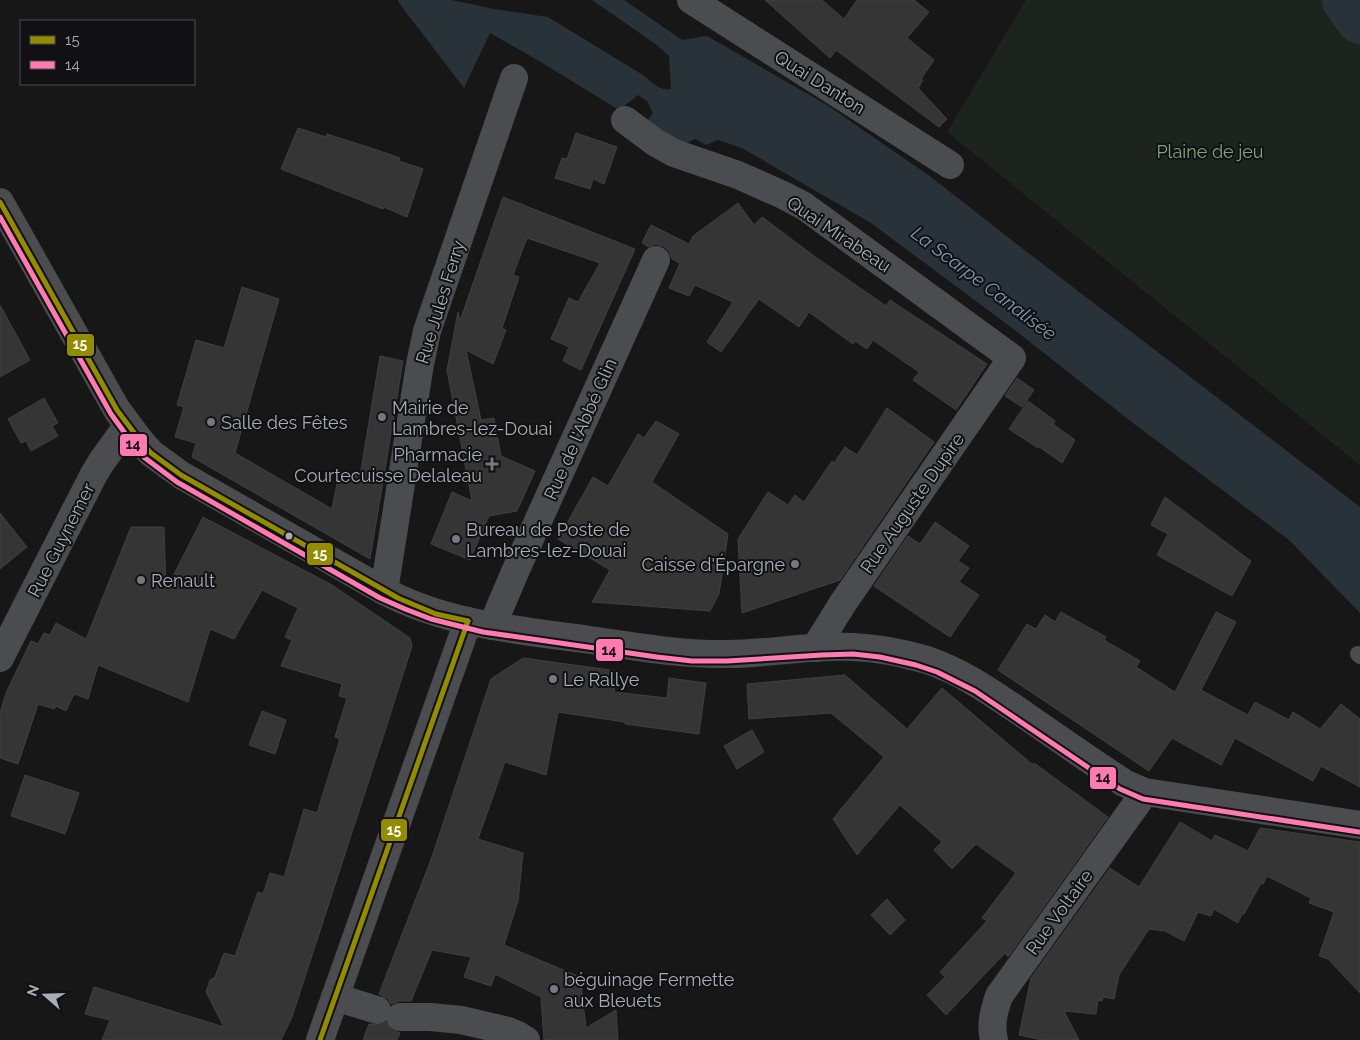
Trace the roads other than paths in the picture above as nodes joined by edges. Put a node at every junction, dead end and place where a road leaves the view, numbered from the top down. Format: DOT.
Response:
graph roads {
  1 [pos="691,0"];
  2 [pos="514,78"];
  3 [pos="625,120"];
  4 [pos="950,164"];
  5 [pos="0,202"];
  6 [pos="656,260"];
  7 [pos="1012,358"];
  8 [pos="128,425"];
  9 [pos="384,591"];
  10 [pos="480,624"];
  11 [pos="815,648"];
  12 [pos="0,658"];
  13 [pos="1145,792"];
  14 [pos="1360,825"];
  15 [pos="335,997"];
  16 [pos="320,1040"];
  17 [pos="526,1040"];
  18 [pos="994,1040"];
  1 -- 4 [label="street, Quai Danton"];
  2 -- 9 [label="street, Rue Jules Ferry"];
  3 -- 7 [label="street, Quai Mirabeau"];
  5 -- 8 [label="street"];
  6 -- 10 [label="street, Rue de l'Abbé Glin"];
  7 -- 11 [label="street, Rue Auguste Dupire"];
  8 -- 9 [label="street"];
  8 -- 12 [label="street, Rue Guynemer"];
  9 -- 10 [label="street"];
  10 -- 11 [label="street"];
  10 -- 15 [label="street, Rue de l'Abbé Glin"];
  11 -- 13 [label="street"];
  13 -- 14 [label="street"];
  13 -- 18 [label="street, Rue Voltaire"];
  15 -- 16 [label="street, Rue de l'Abbé Glin"];
  15 -- 17 [label="street"];
}
